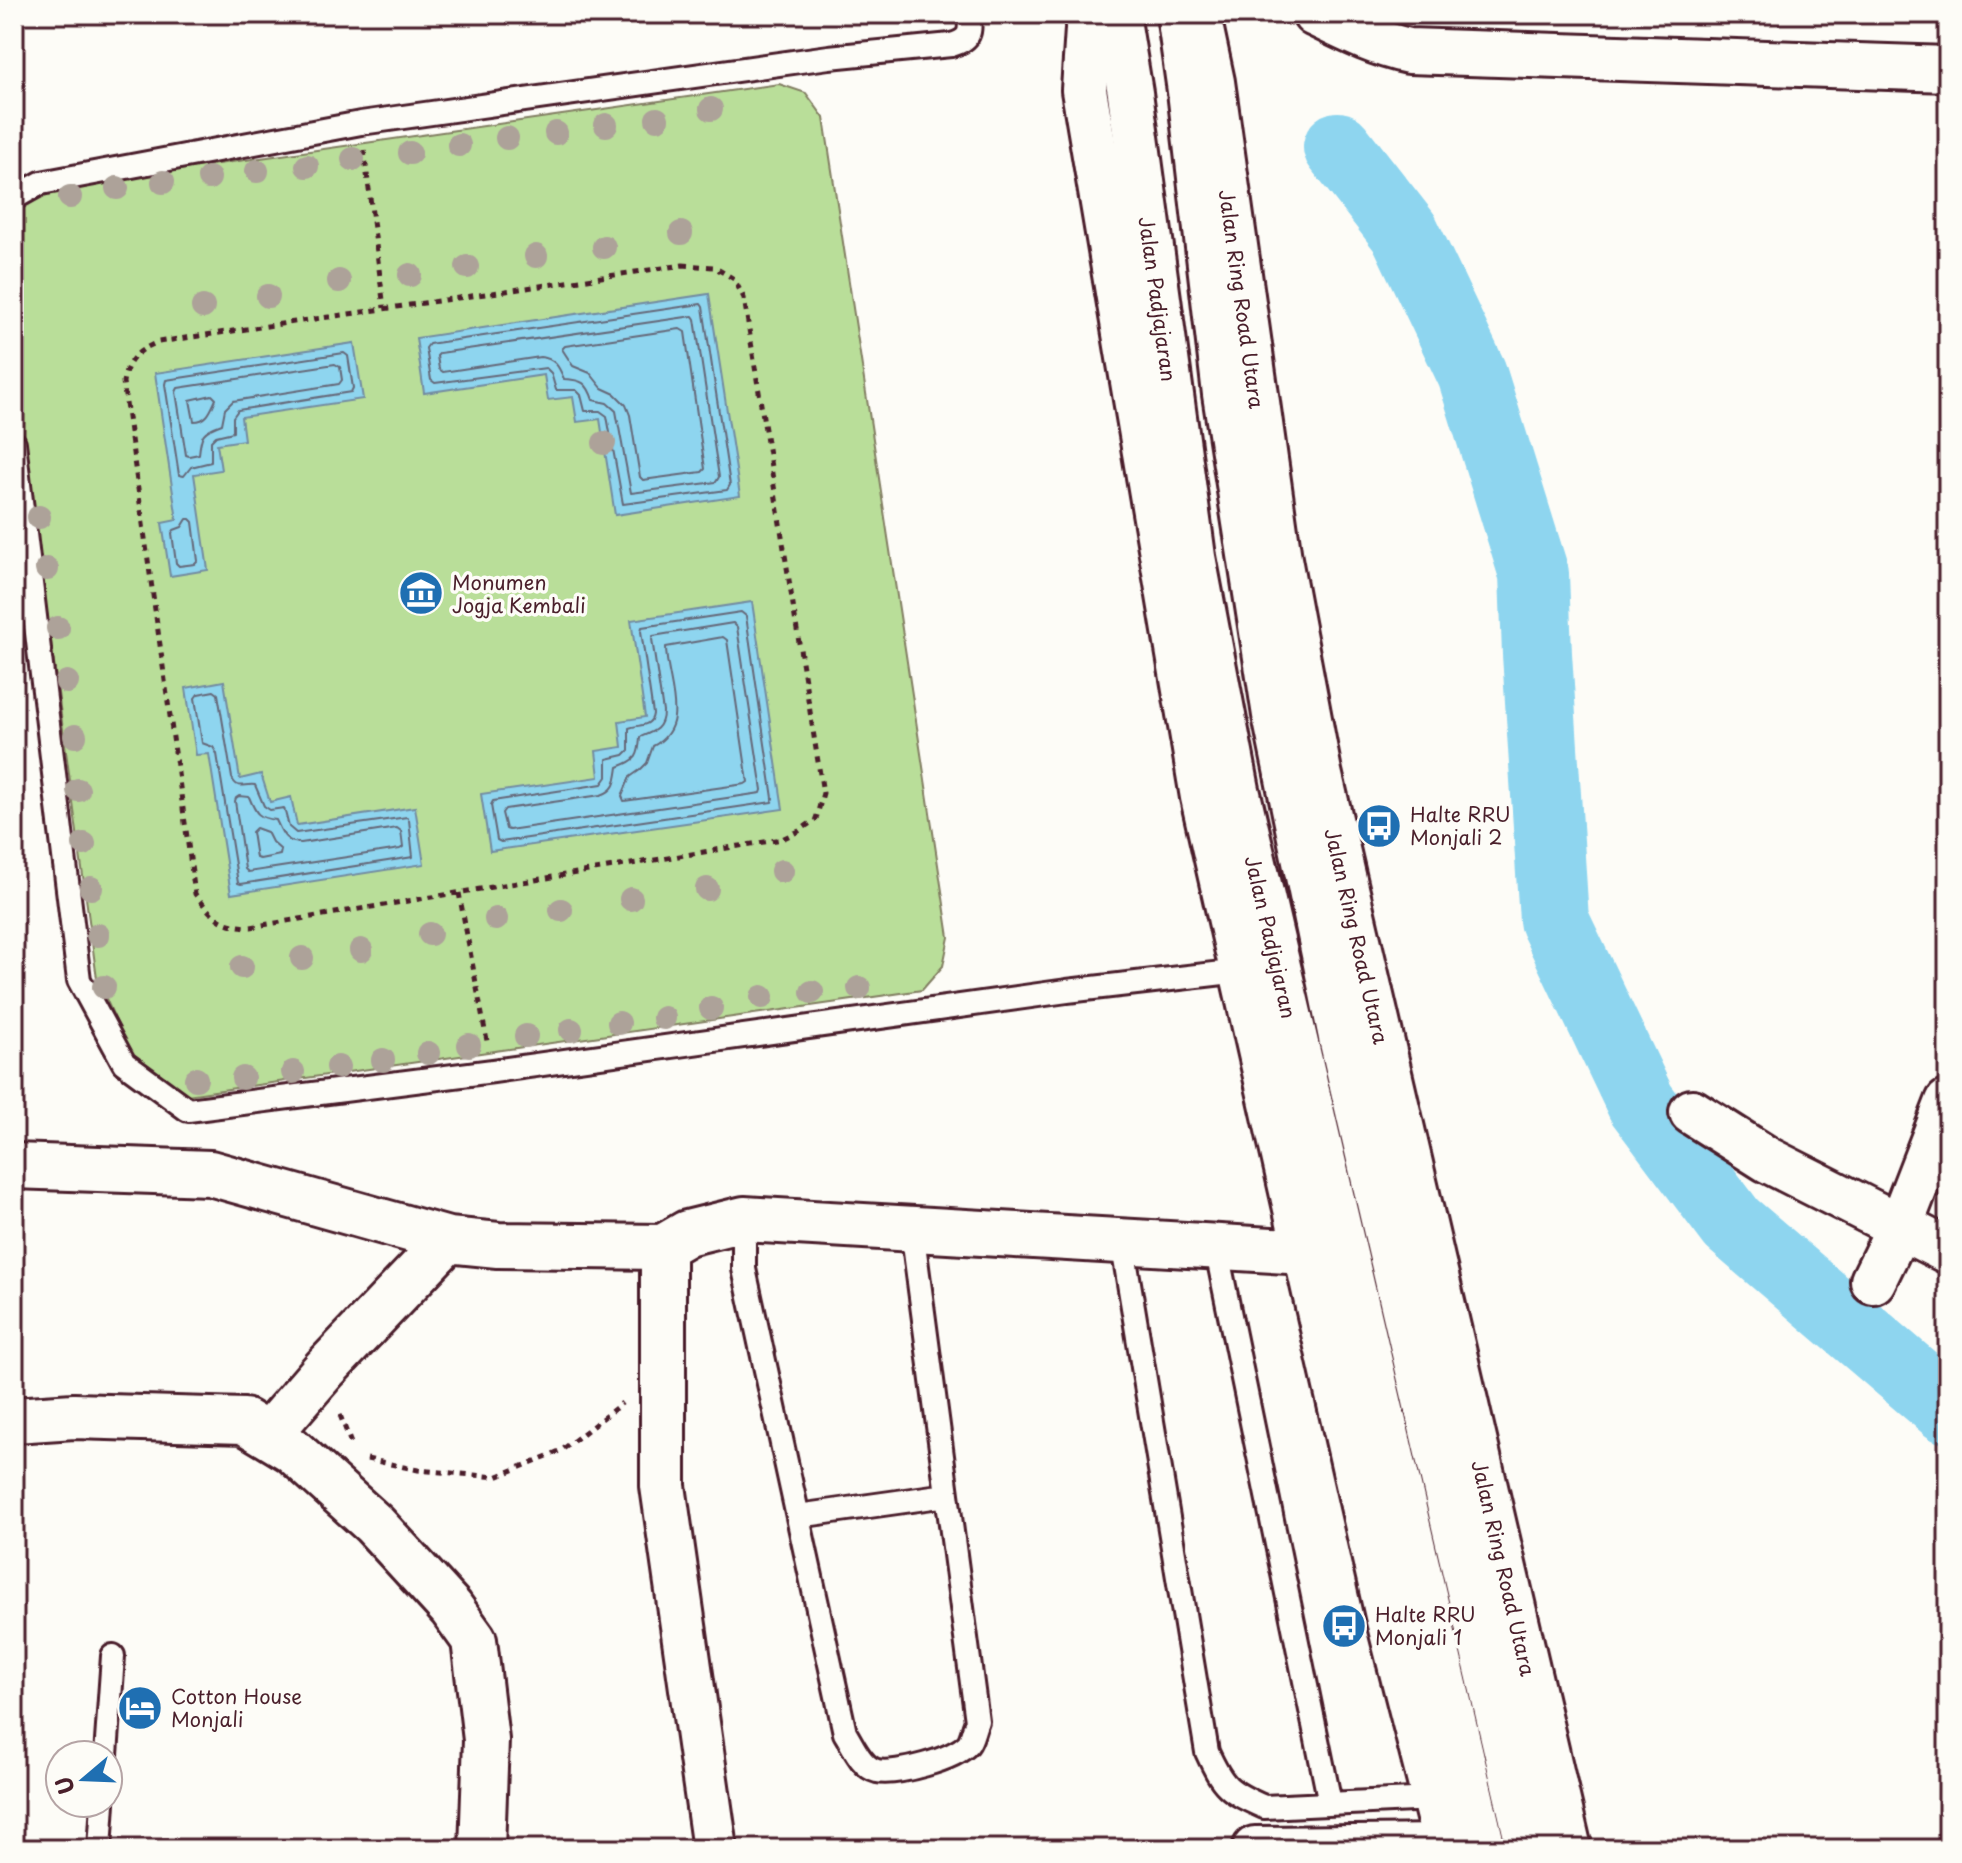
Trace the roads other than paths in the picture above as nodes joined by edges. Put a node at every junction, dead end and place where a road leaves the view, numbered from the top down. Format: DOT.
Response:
graph roads {
  1 [pos="968,14"];
  2 [pos="1089,14"];
  3 [pos="1117,14"];
  4 [pos="1179,14"];
  5 [pos="1197,14"];
  6 [pos="1315,14"];
  7 [pos="1948,69"];
  8 [pos="14,198"];
  9 [pos="14,443"];
  10 [pos="1260,969"];
  11 [pos="1361,1037"];
  12 [pos="1948,1102"];
  13 [pos="1692,1112"];
  14 [pos="14,1166"];
  15 [pos="744,1219"];
  16 [pos="1900,1226"];
  17 [pos="912,1229"];
  18 [pos="448,1240"];
  19 [pos="1122,1241"];
  20 [pos="663,1247"];
  21 [pos="1216,1247"];
  22 [pos="1948,1251"];
  23 [pos="1306,1252"];
  24 [pos="1873,1281"];
  25 [pos="14,1420"];
  26 [pos="268,1435"];
  27 [pos="947,1495"];
  28 [pos="798,1516"];
  29 [pos="113,1656"];
  30 [pos="107,1739"];
  31 [pos="1434,1799"];
  32 [pos="1330,1803"];
  33 [pos="102,1819"];
  34 [pos="1459,1848"];
  35 [pos="100,1849"];
  36 [pos="482,1849"];
  37 [pos="715,1849"];
  38 [pos="1255,1849"];
  39 [pos="1324,1849"];
  40 [pos="1529,1849"];
  41 [pos="1569,1849"];
  1 -- 8 [label="lane"];
  2 -- 10 [label="main road"];
  3 -- 10 [label="main road, Jalan Padjajaran"];
  4 -- 11 [label="main road"];
  5 -- 11 [label="main road, Jalan Ring Road Utara"];
  6 -- 7 [label="main road"];
  9 -- 10 [label="lane"];
  10 -- 23 [label="main road"];
  10 -- 34 [label="main road, Jalan Padjajaran"];
  11 -- 40 [label="main road"];
  11 -- 41 [label="main road, Jalan Ring Road Utara"];
  12 -- 16 [label="main road"];
  13 -- 16 [label="main road"];
  14 -- 18 [label="main road"];
  15 -- 17 [label="main road"];
  15 -- 20 [label="main road"];
  15 -- 28 [label="lane"];
  16 -- 22 [label="main road"];
  16 -- 24 [label="main road"];
  17 -- 19 [label="main road"];
  17 -- 27 [label="lane"];
  18 -- 20 [label="main road"];
  18 -- 26 [label="main road"];
  19 -- 21 [label="main road"];
  19 -- 32 [label="lane"];
  20 -- 37 [label="main road"];
  21 -- 23 [label="main road"];
  21 -- 32 [label="lane"];
  23 -- 31 [label="main road"];
  25 -- 26 [label="main road"];
  26 -- 36 [label="main road"];
  27 -- 28 [label="lane"];
  27 -- 28 [label="lane"];
  29 -- 30 [label="lane"];
  31 -- 32 [label="lane"];
  31 -- 34 [label="main road"];
  33 -- 35 [label="lane"];
  34 -- 39 [label="main road"];
  38 -- 39 [label="main road"];
}
